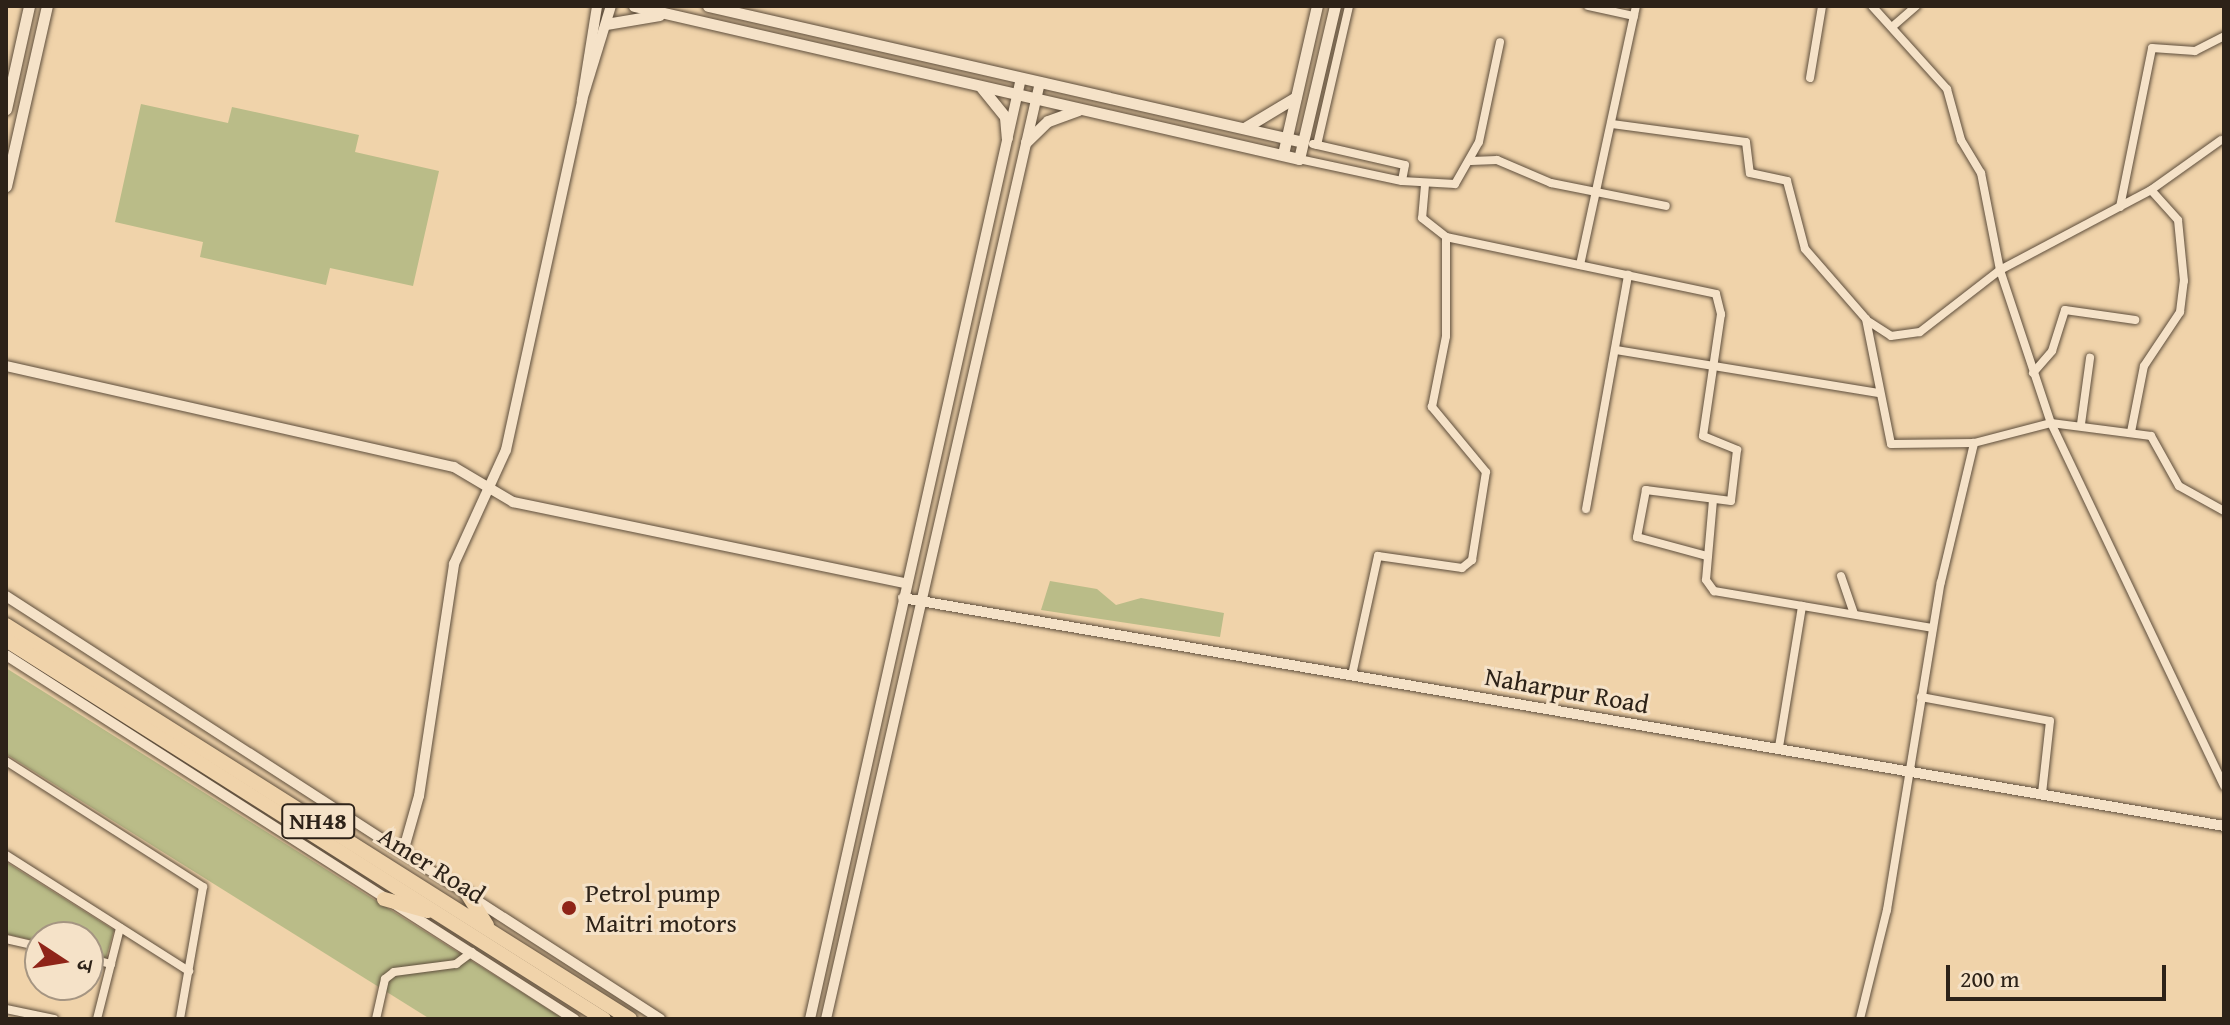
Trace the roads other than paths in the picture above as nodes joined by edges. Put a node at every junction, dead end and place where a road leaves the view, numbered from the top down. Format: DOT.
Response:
graph roads {
  1 [pos="29,6"];
  2 [pos="47,6"];
  3 [pos="597,6"];
  4 [pos="611,6"];
  5 [pos="634,6"];
  6 [pos="708,6"];
  7 [pos="1317,6"];
  8 [pos="1335,6"];
  9 [pos="1349,6"];
  10 [pos="1588,6"];
  11 [pos="1822,6"];
  12 [pos="1872,6"];
  13 [pos="1916,6"];
  14 [pos="1635,11"];
  15 [pos="668,14"];
  16 [pos="606,24"];
  17 [pos="1892,27"];
  18 [pos="2224,36"];
  19 [pos="1500,42"];
  20 [pos="1021,78"];
  21 [pos="1810,78"];
  22 [pos="1040,82"];
  23 [pos="979,85"];
  24 [pos="1019,95"];
  25 [pos="1296,97"];
  26 [pos="1036,98"];
  27 [pos="582,100"];
  28 [pos="6,109"];
  29 [pos="1082,109"];
  30 [pos="1612,124"];
  31 [pos="1242,128"];
  32 [pos="1007,138"];
  33 [pos="1287,138"];
  34 [pos="2221,140"];
  35 [pos="1026,142"];
  36 [pos="1303,142"];
  37 [pos="1317,145"];
  38 [pos="1283,154"];
  39 [pos="1299,159"];
  40 [pos="1471,161"];
  41 [pos="1402,181"];
  42 [pos="1425,185"];
  43 [pos="6,186"];
  44 [pos="2151,190"];
  45 [pos="1599,193"];
  46 [pos="1666,206"];
  47 [pos="2120,207"];
  48 [pos="1446,237"];
  49 [pos="1580,265"];
  50 [pos="2000,270"];
  51 [pos="1628,275"];
  52 [pos="1866,319"];
  53 [pos="2135,320"];
  54 [pos="1616,350"];
  55 [pos="2090,358"];
  56 [pos="6,366"];
  57 [pos="1712,367"];
  58 [pos="2033,373"];
  59 [pos="1878,393"];
  60 [pos="2051,423"];
  61 [pos="2081,424"];
  62 [pos="2131,432"];
  63 [pos="1974,443"];
  64 [pos="494,484"];
  65 [pos="1713,500"];
  66 [pos="1586,509"];
  67 [pos="2224,511"];
  68 [pos="1707,556"];
  69 [pos="1841,576"];
  70 [pos="905,583"];
  71 [pos="6,596"];
  72 [pos="903,598"];
  73 [pos="922,601"];
  74 [pos="1802,606"];
  75 [pos="1854,613"];
  76 [pos="6,625"];
  77 [pos="1932,628"];
  78 [pos="6,640"];
  79 [pos="6,655"];
  80 [pos="1352,675"];
  81 [pos="1921,697"];
  82 [pos="1779,747"];
  83 [pos="6,761"];
  84 [pos="1909,770"];
  85 [pos="2224,786"];
  86 [pos="2042,794"];
  87 [pos="2224,826"];
  88 [pos="403,852"];
  89 [pos="6,855"];
  90 [pos="468,895"];
  91 [pos="384,899"];
  92 [pos="443,916"];
  93 [pos="120,928"];
  94 [pos="489,929"];
  95 [pos="473,951"];
  96 [pos="104,962"];
  97 [pos="111,964"];
  98 [pos="189,971"];
  99 [pos="6,1009"];
  100 [pos="54,1019"];
  101 [pos="97,1019"];
  102 [pos="180,1019"];
  103 [pos="376,1019"];
  104 [pos="574,1019"];
  105 [pos="604,1019"];
  106 [pos="630,1019"];
  107 [pos="660,1019"];
  108 [pos="810,1019"];
  109 [pos="826,1019"];
  110 [pos="1860,1019"];
  1 -- 28 [label="main road"];
  2 -- 43 [label="main road"];
  3 -- 27 [label="street"];
  4 -- 16 [label="street"];
  5 -- 15 [label="main road"];
  6 -- 20 [label="main road"];
  7 -- 25 [label="main road"];
  8 -- 36 [label="main road"];
  9 -- 37 [label="street"];
  10 -- 14 [label="street"];
  11 -- 21 [label="street"];
  12 -- 17 [label="street"];
  13 -- 17 [label="street"];
  14 -- 30 [label="street"];
  15 -- 16 [label="main road"];
  15 -- 23 [label="main road"];
  16 -- 27 [label="street"];
  17 -- 50 [label="street"];
  18 -- 47 [label="street"];
  19 -- 40 [label="street"];
  20 -- 22 [label="main road"];
  20 -- 24 [label="street"];
  22 -- 26 [label="street"];
  22 -- 31 [label="main road"];
  23 -- 24 [label="main road"];
  23 -- 32 [label="main road"];
  24 -- 26 [label="main road"];
  24 -- 32 [label="street"];
  25 -- 31 [label="main road"];
  25 -- 33 [label="main road"];
  26 -- 29 [label="main road"];
  26 -- 35 [label="street"];
  27 -- 64 [label="street"];
  29 -- 35 [label="main road"];
  29 -- 38 [label="main road"];
  30 -- 45 [label="street"];
  30 -- 52 [label="street"];
  31 -- 33 [label="main road"];
  32 -- 70 [label="street"];
  33 -- 36 [label="main road"];
  33 -- 38 [label="main road"];
  34 -- 44 [label="street"];
  35 -- 73 [label="street"];
  36 -- 37 [label="street"];
  36 -- 39 [label="main road"];
  37 -- 41 [label="street"];
  38 -- 39 [label="main road"];
  39 -- 41 [label="street"];
  40 -- 42 [label="street"];
  40 -- 45 [label="street"];
  41 -- 42 [label="street"];
  42 -- 48 [label="street"];
  44 -- 47 [label="street"];
  44 -- 62 [label="street"];
  45 -- 46 [label="street"];
  45 -- 49 [label="street"];
  47 -- 50 [label="street"];
  48 -- 49 [label="street"];
  48 -- 80 [label="street"];
  49 -- 51 [label="street"];
  50 -- 52 [label="street"];
  50 -- 58 [label="street"];
  51 -- 54 [label="street"];
  51 -- 57 [label="street"];
  52 -- 59 [label="street"];
  53 -- 58 [label="street"];
  54 -- 57 [label="street"];
  54 -- 66 [label="street"];
  55 -- 61 [label="street"];
  56 -- 64 [label="street"];
  57 -- 59 [label="street"];
  57 -- 65 [label="street"];
  58 -- 60 [label="street"];
  59 -- 63 [label="street"];
  60 -- 61 [label="street"];
  60 -- 63 [label="street"];
  60 -- 85 [label="street"];
  61 -- 62 [label="street"];
  62 -- 67 [label="street"];
  63 -- 77 [label="street"];
  64 -- 70 [label="street"];
  64 -- 88 [label="street"];
  65 -- 68 [label="street"];
  65 -- 68 [label="street"];
  68 -- 74 [label="street"];
  69 -- 75 [label="street"];
  70 -- 72 [label="street"];
  71 -- 88 [label="street"];
  72 -- 73 [label="street, Naharpur Road"];
  72 -- 108 [label="street"];
  73 -- 80 [label="street, Naharpur Road"];
  73 -- 109 [label="street"];
  74 -- 75 [label="street"];
  74 -- 82 [label="street"];
  75 -- 77 [label="street"];
  76 -- 94 [label="highway, Amer Road / NH48"];
  77 -- 81 [label="street"];
  78 -- 92 [label="highway, Amer Road / NH48"];
  79 -- 91 [label="street"];
  80 -- 82 [label="street, Naharpur Road"];
  81 -- 84 [label="street"];
  81 -- 86 [label="street"];
  82 -- 84 [label="street, Naharpur Road"];
  83 -- 98 [label="street"];
  84 -- 86 [label="street, Naharpur Road"];
  84 -- 110 [label="street"];
  86 -- 87 [label="street, Naharpur Road"];
  88 -- 90 [label="street"];
  89 -- 93 [label="street"];
  90 -- 94 [label="highway"];
  90 -- 107 [label="street"];
  91 -- 92 [label="highway"];
  91 -- 95 [label="street"];
  92 -- 105 [label="highway, Amer Road / NH48"];
  93 -- 97 [label="street"];
  93 -- 98 [label="street"];
  94 -- 106 [label="highway, Amer Road / NH48"];
  95 -- 103 [label="street"];
  95 -- 104 [label="street"];
  96 -- 97 [label="street"];
  97 -- 101 [label="street"];
  98 -- 102 [label="street"];
  99 -- 100 [label="street"];
}
